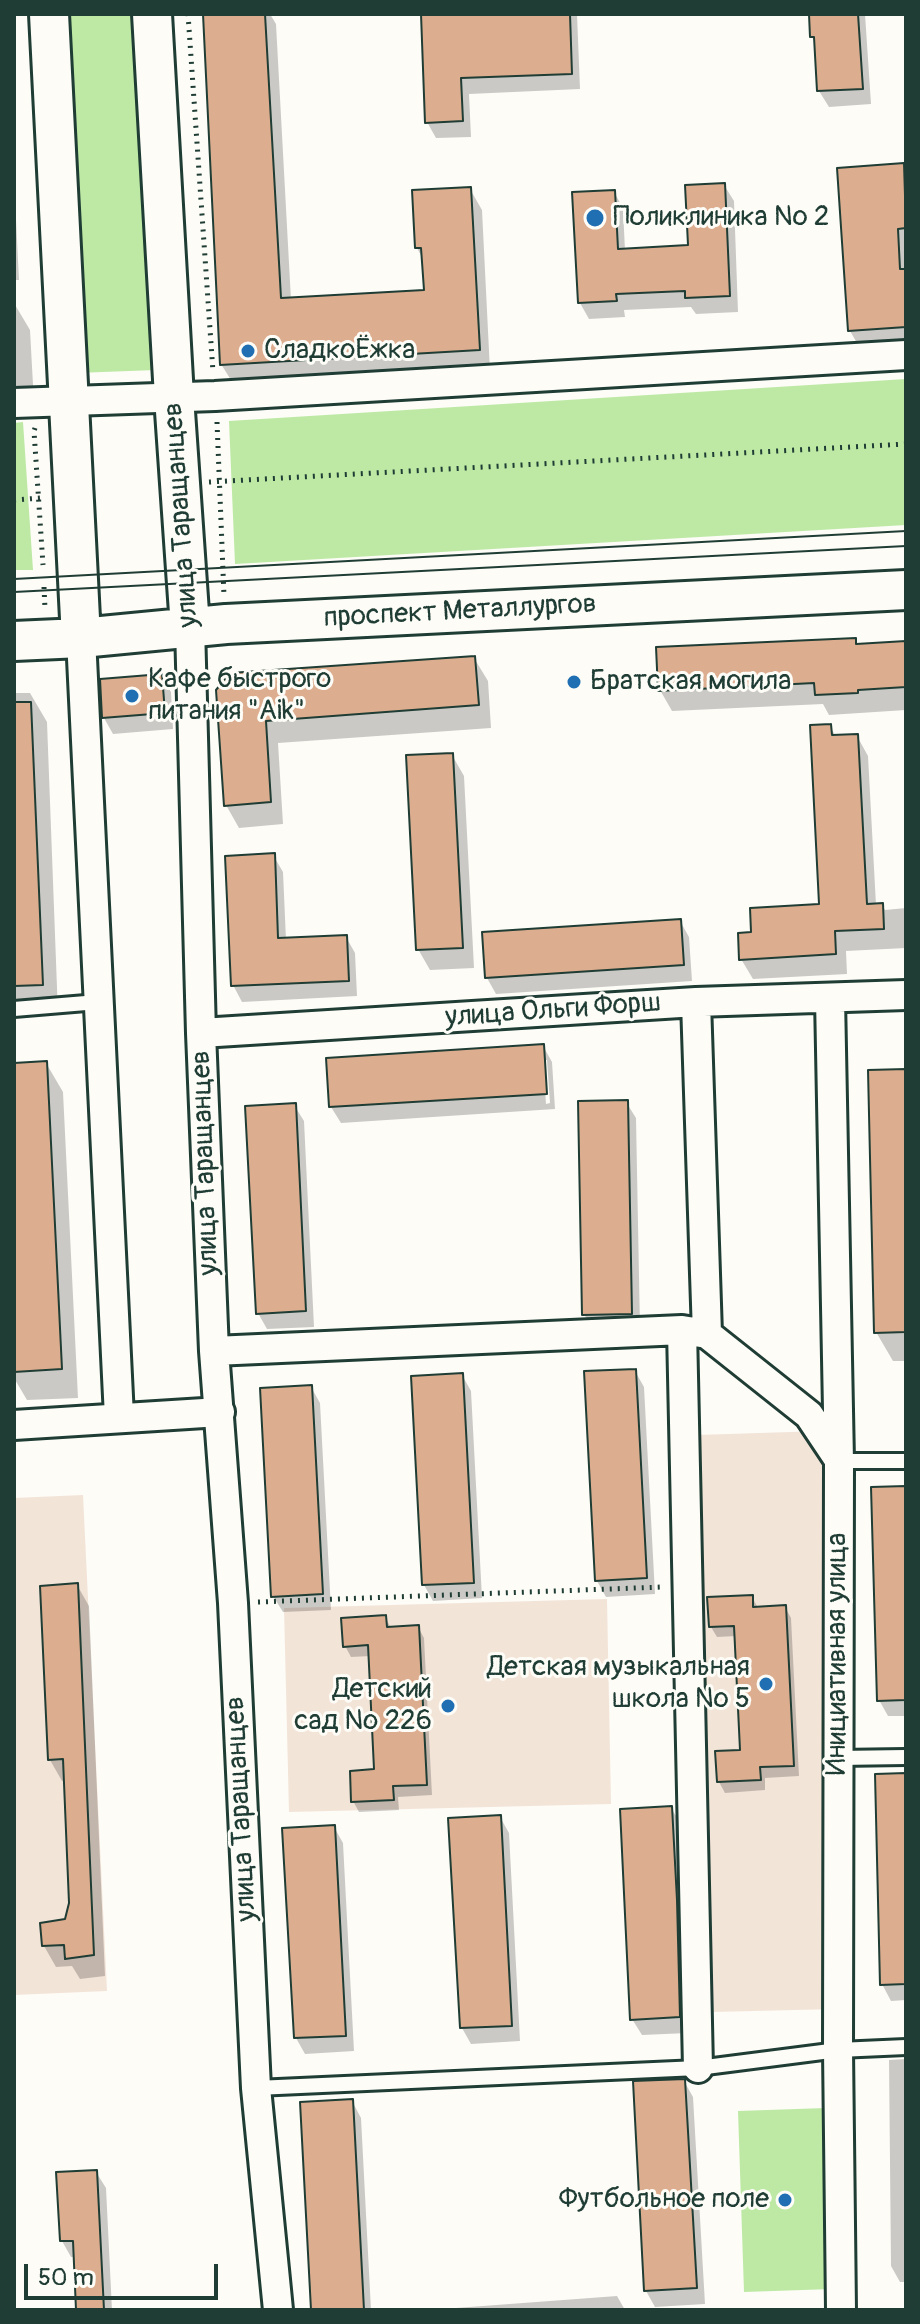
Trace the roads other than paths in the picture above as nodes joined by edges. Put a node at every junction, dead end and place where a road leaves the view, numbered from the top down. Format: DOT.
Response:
graph roads {
  1 [pos="49,14"];
  2 [pos="152,14"];
  3 [pos="906,355"];
  4 [pos="174,397"];
  5 [pos="58,401"];
  6 [pos="14,403"];
  7 [pos="906,590"];
  8 [pos="208,626"];
  9 [pos="47,640"];
  10 [pos="906,995"];
  11 [pos="830,998"];
  12 [pos="98,1002"];
  13 [pos="696,1002"];
  14 [pos="14,1009"];
  15 [pos="201,1033"];
  16 [pos="695,1332"];
  17 [pos="214,1351"];
  18 [pos="220,1412"];
  19 [pos="119,1417"];
  20 [pos="14,1425"];
  21 [pos="839,1461"];
  22 [pos="906,1461"];
  23 [pos="906,1757"];
  24 [pos="838,1758"];
  25 [pos="906,2047"];
  26 [pos="838,2050"];
  27 [pos="698,2068"];
  28 [pos="256,2088"];
  29 [pos="278,2310"];
  30 [pos="841,2310"];
  1 -- 5 [label="street"];
  2 -- 4 [label="street, улица Таращанцев"];
  3 -- 4 [label="street"];
  4 -- 5 [label="street"];
  4 -- 8 [label="street, улица Таращанцев"];
  5 -- 6 [label="street"];
  5 -- 9 [label="street"];
  7 -- 8 [label="street, проспект Металлургов"];
  8 -- 9 [label="street, проспект Металлургов"];
  8 -- 15 [label="street, улица Таращанцев"];
  9 -- 12 [label="street"];
  10 -- 11 [label="street, улица Ольги Форш"];
  11 -- 13 [label="street, улица Ольги Форш"];
  11 -- 21 [label="street, Инициативная улица"];
  12 -- 14 [label="lane"];
  12 -- 19 [label="street"];
  13 -- 15 [label="street, улица Ольги Форш"];
  13 -- 16 [label="street"];
  15 -- 17 [label="street, улица Таращанцев"];
  16 -- 17 [label="street"];
  16 -- 21 [label="street"];
  16 -- 27 [label="street"];
  17 -- 18 [label="street, улица Таращанцев"];
  18 -- 19 [label="street"];
  18 -- 28 [label="street, улица Таращанцев"];
  19 -- 20 [label="street"];
  21 -- 22 [label="lane"];
  21 -- 24 [label="street, Инициативная улица"];
  23 -- 24 [label="lane"];
  24 -- 26 [label="street, Инициативная улица"];
  25 -- 26 [label="lane"];
  26 -- 27 [label="lane"];
  26 -- 30 [label="street, Инициативная улица"];
  27 -- 28 [label="lane"];
  28 -- 29 [label="street, улица Таращанцев"];
}
